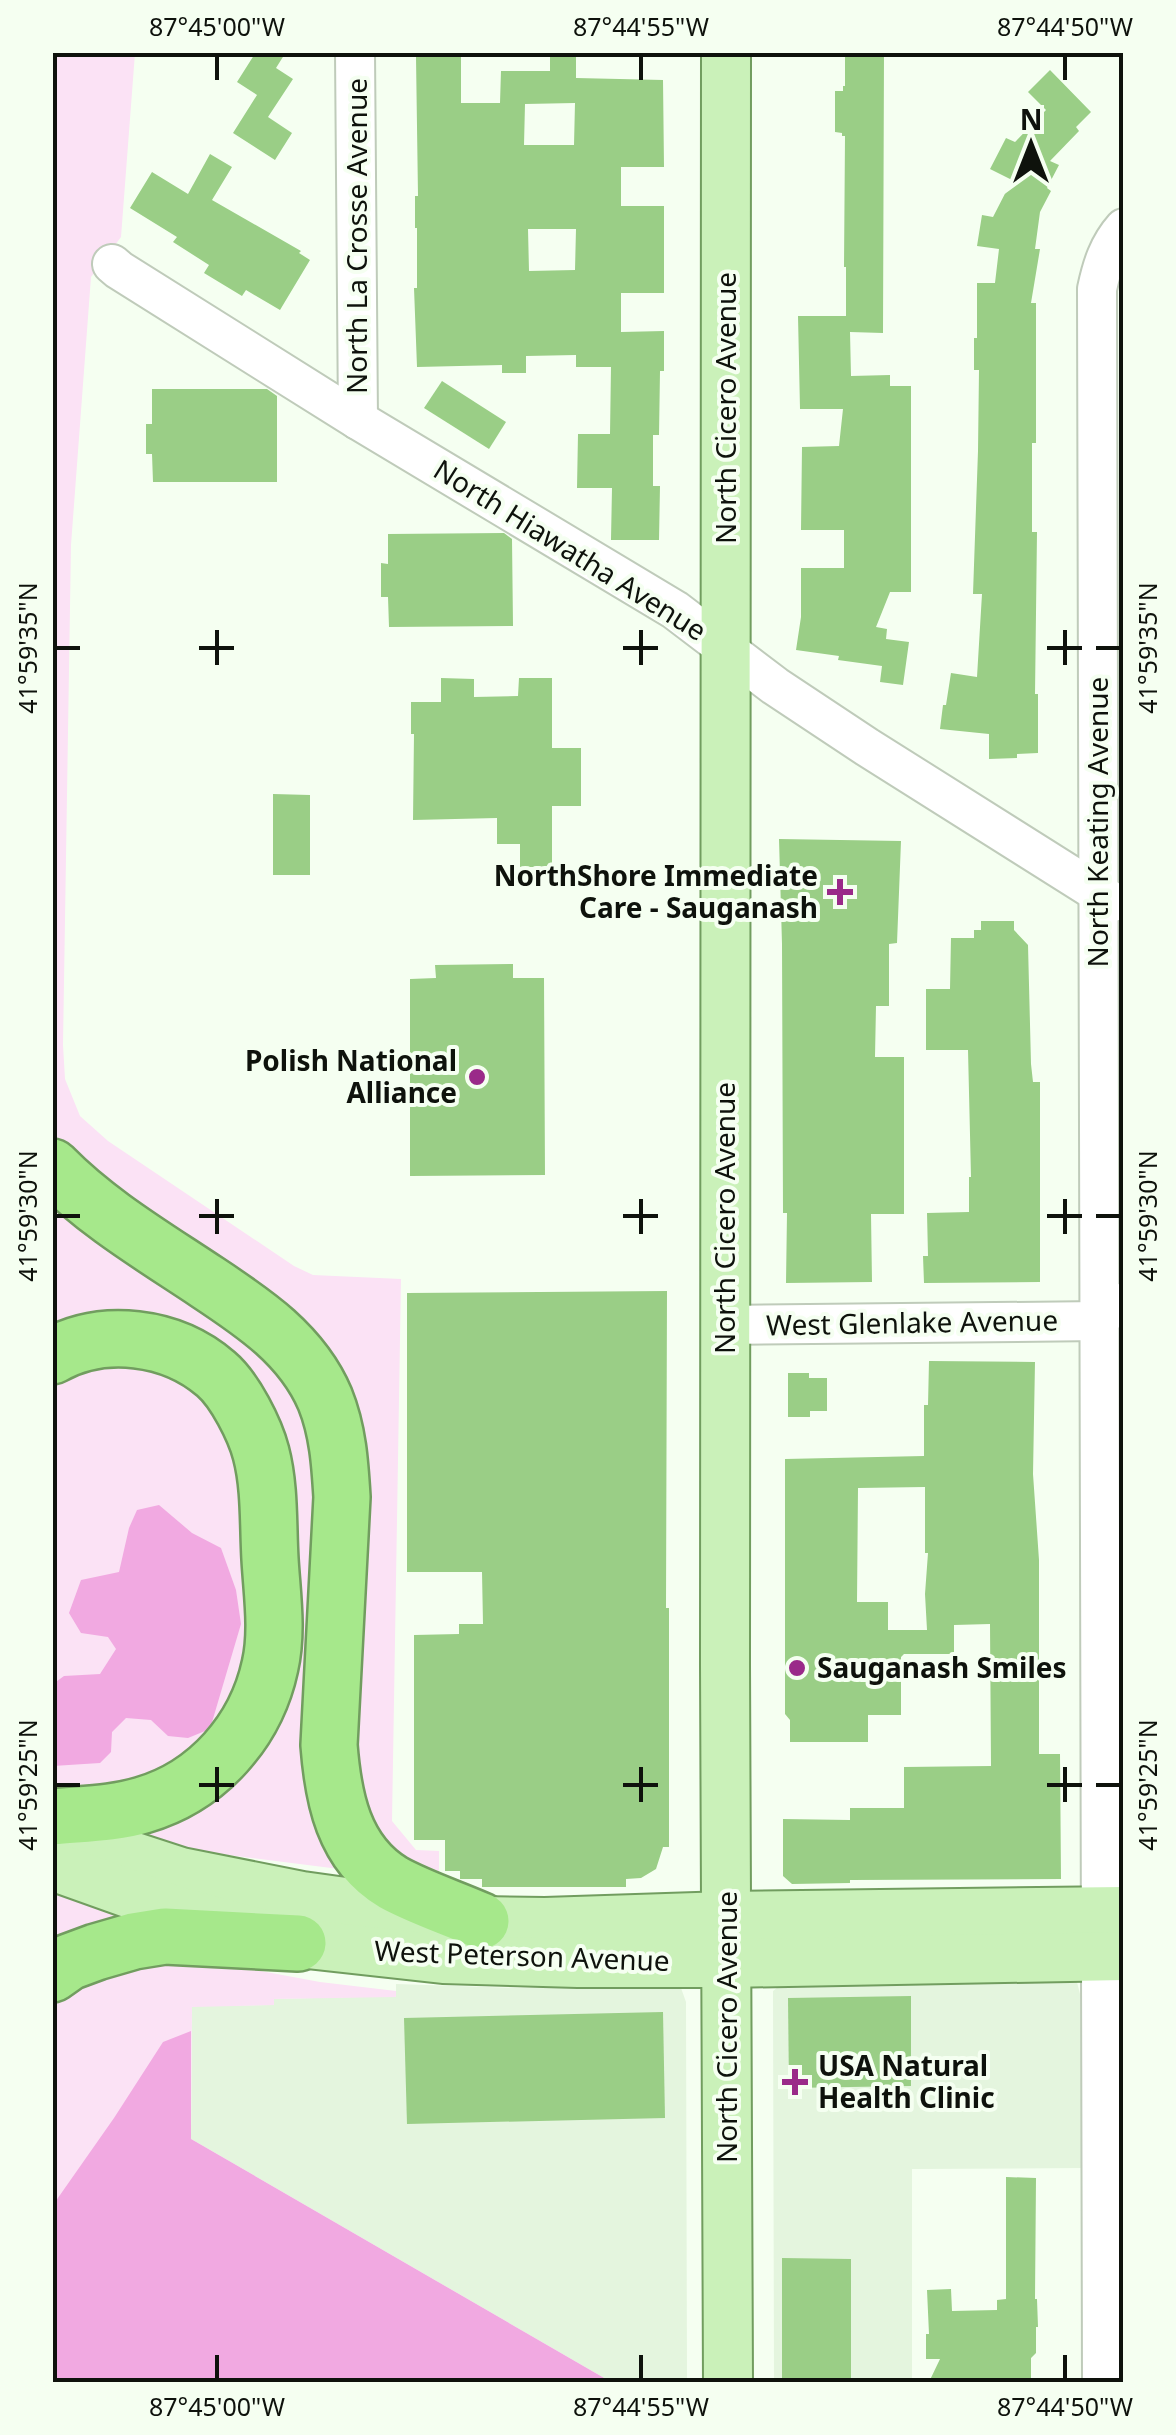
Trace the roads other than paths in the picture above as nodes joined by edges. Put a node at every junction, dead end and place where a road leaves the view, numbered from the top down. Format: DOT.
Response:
graph roads {
  1 [pos="355,52"];
  2 [pos="726,52"];
  3 [pos="1124,228"];
  4 [pos="112,264"];
  5 [pos="358,420"];
  6 [pos="726,648"];
  7 [pos="1111,900"];
  8 [pos="52,1167"];
  9 [pos="1124,1284"];
  10 [pos="1100,1321"];
  11 [pos="725,1325"];
  12 [pos="52,1356"];
  13 [pos="52,1816"];
  14 [pos="52,1830"];
  15 [pos="52,1866"];
  16 [pos="726,1916"];
  17 [pos="481,1920"];
  18 [pos="1112,1934"];
  19 [pos="298,1943"];
  20 [pos="727,1963"];
  21 [pos="52,1974"];
  22 [pos="728,2382"];
  23 [pos="1102,2382"];
  1 -- 5 [label="street, North La Crosse Avenue"];
  2 -- 6 [label="main road, North Cicero Avenue"];
  3 -- 7 [label="street, North Keating Avenue"];
  4 -- 5 [label="street, North Hiawatha Avenue"];
  5 -- 6 [label="street, North Hiawatha Avenue"];
  6 -- 7 [label="street, North Hiawatha Avenue"];
  6 -- 11 [label="main road, North Cicero Avenue"];
  7 -- 10 [label="street, North Keating Avenue"];
  8 -- 17 [label="highway"];
  9 -- 10 [label="street"];
  10 -- 11 [label="street, West Glenlake Avenue"];
  10 -- 18 [label="street, North Keating Avenue"];
  11 -- 16 [label="main road, North Cicero Avenue"];
  12 -- 13 [label="highway"];
  14 -- 17 [label="main road, West Peterson Avenue"];
  15 -- 19 [label="main road, West Peterson Avenue"];
  16 -- 17 [label="main road, West Peterson Avenue"];
  16 -- 18 [label="main road, West Peterson Avenue"];
  16 -- 20 [label="main road, North Cicero Avenue"];
  18 -- 20 [label="main road, West Peterson Avenue"];
  18 -- 23 [label="street, North Keating Avenue"];
  19 -- 20 [label="main road, West Peterson Avenue"];
  19 -- 21 [label="highway"];
  20 -- 22 [label="main road, North Cicero Avenue"];
}
